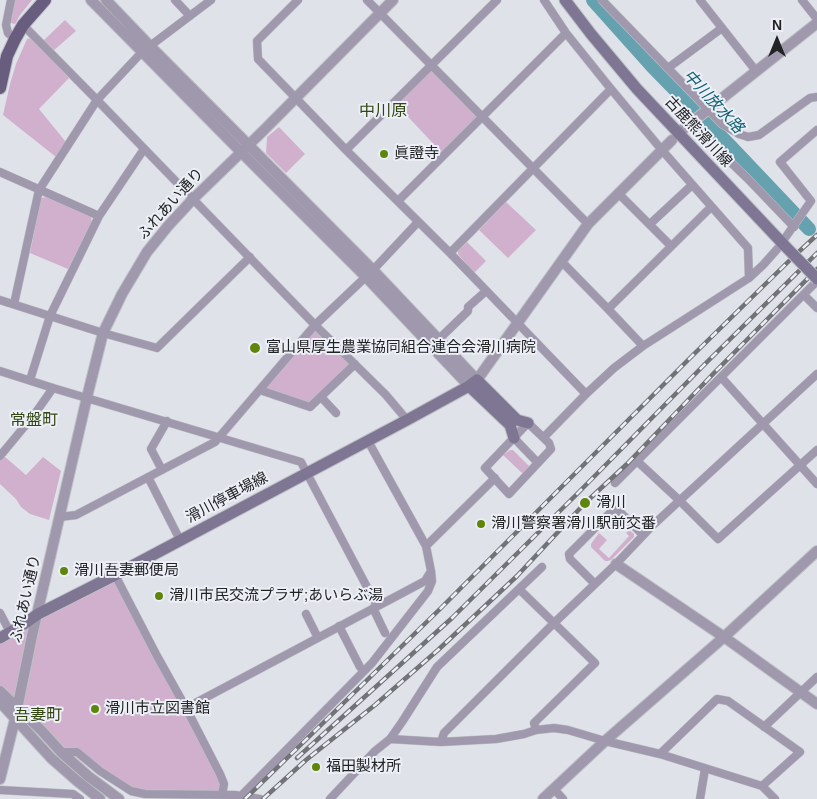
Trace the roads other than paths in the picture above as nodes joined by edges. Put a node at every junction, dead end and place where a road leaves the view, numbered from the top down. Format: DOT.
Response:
graph roads {
  1 [pos="11,0"];
  2 [pos="45,0"];
  3 [pos="91,0"];
  4 [pos="106,0"];
  5 [pos="175,0"];
  6 [pos="211,0"];
  7 [pos="298,0"];
  8 [pos="367,0"];
  9 [pos="393,0"];
  10 [pos="496,0"];
  11 [pos="544,0"];
  12 [pos="565,0"];
  13 [pos="602,0"];
  14 [pos="700,0"];
  15 [pos="802,0"];
  16 [pos="380,13"];
  17 [pos="190,16"];
  18 [pos="817,19"];
  19 [pos="817,23"];
  20 [pos="23,26"];
  21 [pos="722,28"];
  22 [pos="566,32"];
  23 [pos="15,39"];
  24 [pos="146,49"];
  25 [pos="431,64"];
  26 [pos="668,68"];
  27 [pos="756,71"];
  28 [pos="0,88"];
  29 [pos="611,90"];
  30 [pos="817,92"];
  31 [pos="296,98"];
  32 [pos="813,98"];
  33 [pos="97,100"];
  34 [pos="707,110"];
  35 [pos="482,116"];
  36 [pos="689,124"];
  37 [pos="817,130"];
  38 [pos="672,140"];
  39 [pos="248,145"];
  40 [pos="144,149"];
  41 [pos="346,150"];
  42 [pos="661,150"];
  43 [pos="240,152"];
  44 [pos="533,169"];
  45 [pos="0,172"];
  46 [pos="692,185"];
  47 [pos="39,190"];
  48 [pos="618,193"];
  49 [pos="193,199"];
  50 [pos="398,201"];
  51 [pos="711,207"];
  52 [pos="100,216"];
  53 [pos="418,222"];
  54 [pos="588,224"];
  55 [pos="650,224"];
  56 [pos="794,225"];
  57 [pos="783,244"];
  58 [pos="671,246"];
  59 [pos="450,253"];
  60 [pos="250,257"];
  61 [pos="561,261"];
  62 [pos="369,273"];
  63 [pos="749,278"];
  64 [pos="817,280"];
  65 [pos="486,291"];
  66 [pos="804,295"];
  67 [pos="0,300"];
  68 [pos="14,304"];
  69 [pos="817,308"];
  70 [pos="608,309"];
  71 [pos="50,316"];
  72 [pos="517,324"];
  73 [pos="315,325"];
  74 [pos="103,333"];
  75 [pos="439,339"];
  76 [pos="642,346"];
  77 [pos="355,364"];
  78 [pos="0,371"];
  79 [pos="817,374"];
  80 [pos="721,377"];
  81 [pos="30,380"];
  82 [pos="473,383"];
  83 [pos="53,388"];
  84 [pos="260,390"];
  85 [pos="586,394"];
  86 [pos="87,397"];
  87 [pos="321,397"];
  88 [pos="336,413"];
  89 [pos="407,420"];
  90 [pos="167,421"];
  91 [pos="528,422"];
  92 [pos="763,424"];
  93 [pos="218,436"];
  94 [pos="544,437"];
  95 [pos="514,438"];
  96 [pos="368,441"];
  97 [pos="817,450"];
  98 [pos="0,456"];
  99 [pos="637,461"];
  100 [pos="538,463"];
  101 [pos="800,465"];
  102 [pos="162,470"];
  103 [pos="307,472"];
  104 [pos="148,477"];
  105 [pos="495,478"];
  106 [pos="614,483"];
  107 [pos="817,484"];
  108 [pos="679,500"];
  109 [pos="60,517"];
  110 [pos="643,534"];
  111 [pos="180,540"];
  112 [pos="426,546"];
  113 [pos="817,551"];
  114 [pos="616,564"];
  115 [pos="542,567"];
  116 [pos="431,571"];
  117 [pos="115,575"];
  118 [pos="595,584"];
  119 [pos="520,589"];
  120 [pos="375,607"];
  121 [pos="0,613"];
  122 [pos="38,614"];
  123 [pos="306,614"];
  124 [pos="554,623"];
  125 [pos="339,626"];
  126 [pos="386,633"];
  127 [pos="5,635"];
  128 [pos="724,637"];
  129 [pos="318,638"];
  130 [pos="360,667"];
  131 [pos="817,677"];
  132 [pos="0,691"];
  133 [pos="800,692"];
  134 [pos="0,702"];
  135 [pos="817,704"];
  136 [pos="18,708"];
  137 [pos="186,708"];
  138 [pos="15,719"];
  139 [pos="764,727"];
  140 [pos="536,730"];
  141 [pos="390,739"];
  142 [pos="605,741"];
  143 [pos="441,742"];
  144 [pos="61,752"];
  145 [pos="660,754"];
  146 [pos="705,769"];
  147 [pos="0,779"];
  148 [pos="762,786"];
  149 [pos="554,789"];
  150 [pos="0,790"];
  151 [pos="63,796"];
  152 [pos="241,796"];
  153 [pos="221,797"];
  154 [pos="80,799"];
  155 [pos="100,799"];
  156 [pos="119,799"];
  157 [pos="260,799"];
  158 [pos="330,799"];
  159 [pos="543,799"];
  160 [pos="563,799"];
  161 [pos="700,799"];
  162 [pos="775,799"];
  1 -- 23 [label="street"];
  2 -- 20 [label="main road"];
  3 -- 24 [label="street"];
  4 -- 24 [label="street"];
  5 -- 17 [label="street"];
  6 -- 17 [label="street"];
  7 -- 31 [label="street"];
  8 -- 16 [label="street"];
  9 -- 16 [label="street, ふれあい通り"];
  10 -- 25 [label="street"];
  11 -- 22 [label="street"];
  12 -- 57 [label="main road, 古鹿熊滑川線"];
  13 -- 26 [label="street"];
  14 -- 21 [label="street"];
  15 -- 18 [label="street"];
  16 -- 25 [label="street"];
  16 -- 31 [label="street, ふれあい通り"];
  17 -- 24 [label="street"];
  19 -- 27 [label="street"];
  20 -- 23 [label="main road"];
  20 -- 33 [label="street"];
  21 -- 26 [label="street"];
  21 -- 27 [label="street"];
  22 -- 29 [label="street"];
  22 -- 35 [label="street"];
  23 -- 28 [label="main road"];
  24 -- 33 [label="street"];
  24 -- 39 [label="street"];
  24 -- 43 [label="street"];
  25 -- 35 [label="street"];
  25 -- 41 [label="street"];
  26 -- 34 [label="street"];
  27 -- 34 [label="street"];
  29 -- 42 [label="street"];
  29 -- 44 [label="street"];
  30 -- 32 [label="street"];
  31 -- 39 [label="street, ふれあい通り"];
  31 -- 41 [label="street"];
  32 -- 34 [label="street"];
  33 -- 40 [label="street"];
  33 -- 47 [label="street"];
  34 -- 36 [label="street"];
  35 -- 44 [label="street"];
  35 -- 50 [label="street"];
  36 -- 56 [label="street"];
  37 -- 56 [label="street"];
  38 -- 42 [label="street"];
  39 -- 43 [label="street, ふれあい通り"];
  39 -- 62 [label="street"];
  40 -- 49 [label="street"];
  40 -- 52 [label="street"];
  41 -- 50 [label="street"];
  42 -- 46 [label="street"];
  42 -- 48 [label="street"];
  43 -- 49 [label="street, ふれあい通り"];
  43 -- 62 [label="street"];
  44 -- 54 [label="street"];
  44 -- 59 [label="street"];
  45 -- 47 [label="street"];
  46 -- 51 [label="street"];
  46 -- 55 [label="street"];
  47 -- 52 [label="street"];
  47 -- 68 [label="street"];
  48 -- 54 [label="street"];
  48 -- 55 [label="street"];
  49 -- 60 [label="street"];
  49 -- 74 [label="street, ふれあい通り"];
  50 -- 53 [label="street"];
  51 -- 58 [label="street"];
  51 -- 63 [label="street"];
  52 -- 71 [label="street"];
  53 -- 59 [label="street"];
  53 -- 62 [label="street"];
  54 -- 61 [label="street"];
  55 -- 58 [label="street"];
  56 -- 57 [label="street"];
  57 -- 63 [label="street"];
  57 -- 64 [label="main road, 古鹿熊滑川線, bridge"];
  58 -- 70 [label="street"];
  59 -- 65 [label="street"];
  60 -- 73 [label="street"];
  60 -- 74 [label="street"];
  61 -- 70 [label="street"];
  61 -- 72 [label="street"];
  62 -- 73 [label="street"];
  62 -- 75 [label="street"];
  62 -- 82 [label="street"];
  63 -- 76 [label="street"];
  64 -- 66 [label="street"];
  65 -- 72 [label="street"];
  65 -- 75 [label="street"];
  66 -- 69 [label="street"];
  66 -- 80 [label="street"];
  67 -- 68 [label="street"];
  68 -- 71 [label="street"];
  70 -- 76 [label="street"];
  71 -- 74 [label="street"];
  71 -- 81 [label="street"];
  72 -- 82 [label="street"];
  72 -- 85 [label="street"];
  73 -- 77 [label="street"];
  73 -- 84 [label="street"];
  74 -- 86 [label="street, ふれあい通り"];
  75 -- 82 [label="street"];
  76 -- 85 [label="street"];
  77 -- 87 [label="street"];
  77 -- 89 [label="street"];
  78 -- 81 [label="street"];
  79 -- 92 [label="street"];
  80 -- 92 [label="street"];
  80 -- 99 [label="street"];
  81 -- 83 [label="street"];
  82 -- 89 [label="main road, 滑川停車場線"];
  82 -- 91 [label="main road"];
  82 -- 95 [label="main road"];
  83 -- 86 [label="street"];
  83 -- 98 [label="street"];
  84 -- 87 [label="street"];
  84 -- 93 [label="street"];
  85 -- 94 [label="street"];
  86 -- 90 [label="street"];
  86 -- 109 [label="street, ふれあい通り"];
  87 -- 88 [label="street"];
  89 -- 96 [label="main road, 滑川停車場線"];
  90 -- 93 [label="street"];
  90 -- 102 [label="street"];
  91 -- 94 [label="street"];
  91 -- 95 [label="street"];
  92 -- 101 [label="street"];
  92 -- 108 [label="street"];
  93 -- 102 [label="street"];
  93 -- 103 [label="street"];
  94 -- 100 [label="street"];
  95 -- 100 [label="street"];
  95 -- 105 [label="street"];
  96 -- 103 [label="main road, 滑川停車場線"];
  96 -- 112 [label="street"];
  97 -- 101 [label="street"];
  99 -- 106 [label="street"];
  99 -- 108 [label="street"];
  100 -- 105 [label="street"];
  101 -- 107 [label="street"];
  101 -- 108 [label="street"];
  102 -- 104 [label="street"];
  103 -- 111 [label="main road, 滑川停車場線"];
  103 -- 120 [label="street"];
  104 -- 109 [label="street"];
  104 -- 111 [label="street"];
  105 -- 112 [label="street"];
  108 -- 110 [label="street"];
  109 -- 122 [label="street, ふれあい通り"];
  110 -- 114 [label="street"];
  110 -- 118 [label="street"];
  111 -- 117 [label="main road, 滑川停車場線"];
  112 -- 116 [label="street"];
  113 -- 128 [label="street"];
  114 -- 118 [label="street"];
  114 -- 128 [label="street"];
  115 -- 119 [label="street"];
  116 -- 120 [label="street"];
  116 -- 152 [label="street"];
  117 -- 122 [label="main road, 滑川停車場線"];
  117 -- 137 [label="street"];
  118 -- 124 [label="street"];
  119 -- 124 [label="street"];
  119 -- 141 [label="street"];
  120 -- 125 [label="street"];
  120 -- 126 [label="street"];
  121 -- 127 [label="street"];
  122 -- 127 [label="main road, 滑川停車場線"];
  122 -- 136 [label="street, ふれあい通り"];
  123 -- 129 [label="street"];
  124 -- 140 [label="street"];
  124 -- 143 [label="street"];
  125 -- 129 [label="street"];
  125 -- 130 [label="street"];
  128 -- 133 [label="street"];
  128 -- 142 [label="street"];
  129 -- 137 [label="street"];
  131 -- 133 [label="street"];
  132 -- 136 [label="street"];
  133 -- 135 [label="street"];
  133 -- 139 [label="street"];
  134 -- 138 [label="street"];
  136 -- 138 [label="street, ふれあい通り"];
  136 -- 144 [label="street"];
  137 -- 153 [label="street"];
  138 -- 147 [label="street, ふれあい通り"];
  138 -- 155 [label="street"];
  139 -- 145 [label="street"];
  139 -- 148 [label="street"];
  140 -- 142 [label="street"];
  140 -- 143 [label="street"];
  141 -- 143 [label="street"];
  141 -- 158 [label="street"];
  142 -- 145 [label="street"];
  142 -- 149 [label="street"];
  144 -- 153 [label="street"];
  144 -- 156 [label="street"];
  145 -- 146 [label="street"];
  146 -- 148 [label="street"];
  146 -- 161 [label="street"];
  148 -- 162 [label="street"];
  149 -- 159 [label="street"];
  149 -- 160 [label="street"];
  150 -- 151 [label="street"];
  151 -- 154 [label="street"];
  152 -- 153 [label="street"];
  152 -- 157 [label="street"];
}
